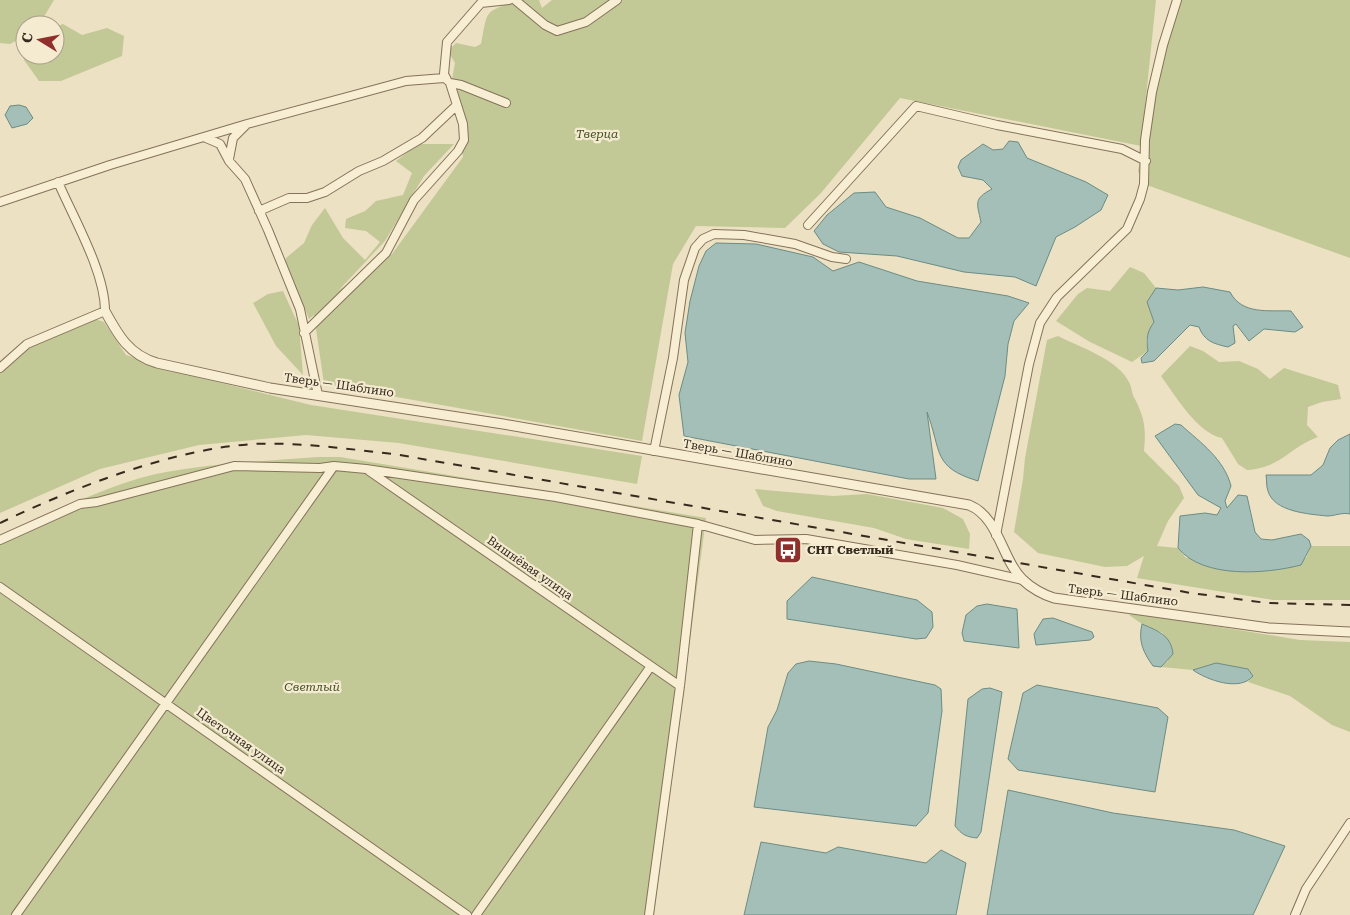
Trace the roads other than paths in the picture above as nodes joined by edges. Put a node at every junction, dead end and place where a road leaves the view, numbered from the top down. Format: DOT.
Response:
graph roads {
  1 [pos="509,0"];
  2 [pos="515,0"];
  3 [pos="617,0"];
  4 [pos="1177,0"];
  5 [pos="482,2"];
  6 [pos="447,81"];
  7 [pos="506,103"];
  8 [pos="456,105"];
  9 [pos="247,124"];
  10 [pos="206,138"];
  11 [pos="229,160"];
  12 [pos="1146,161"];
  13 [pos="58,182"];
  14 [pos="0,202"];
  15 [pos="259,211"];
  16 [pos="808,225"];
  17 [pos="846,259"];
  18 [pos="105,311"];
  19 [pos="304,333"];
  20 [pos="0,368"];
  21 [pos="318,395"];
  22 [pos="654,451"];
  23 [pos="334,466"];
  24 [pos="366,468"];
  25 [pos="698,524"];
  26 [pos="996,535"];
  27 [pos="0,540"];
  28 [pos="1023,580"];
  29 [pos="0,587"];
  30 [pos="1350,632"];
  31 [pos="652,666"];
  32 [pos="680,686"];
  33 [pos="165,703"];
  34 [pos="1350,824"];
  35 [pos="16,915"];
  36 [pos="467,915"];
  37 [pos="476,915"];
  38 [pos="649,915"];
  39 [pos="1295,915"];
  1 -- 5 [label="street"];
  2 -- 3 [label="street"];
  4 -- 12 [label="street"];
  5 -- 6 [label="street"];
  6 -- 7 [label="street"];
  6 -- 8 [label="street"];
  6 -- 9 [label="street"];
  8 -- 15 [label="street"];
  8 -- 19 [label="street"];
  9 -- 10 [label="street"];
  9 -- 11 [label="street"];
  10 -- 11 [label="street"];
  10 -- 13 [label="street"];
  11 -- 15 [label="street"];
  12 -- 16 [label="street"];
  12 -- 26 [label="street"];
  13 -- 14 [label="street"];
  13 -- 18 [label="street"];
  15 -- 19 [label="street"];
  17 -- 22 [label="street"];
  18 -- 20 [label="street"];
  18 -- 21 [label="street, Тверь — Шаблино"];
  19 -- 21 [label="street"];
  21 -- 22 [label="street, Тверь — Шаблино"];
  22 -- 26 [label="street, Тверь — Шаблино"];
  23 -- 24 [label="street"];
  23 -- 27 [label="street"];
  23 -- 33 [label="street"];
  24 -- 25 [label="street"];
  24 -- 31 [label="street, Вишнёвая улица"];
  25 -- 28 [label="street"];
  25 -- 32 [label="street"];
  26 -- 28 [label="street, Тверь — Шаблино"];
  28 -- 30 [label="street, Тверь — Шаблино"];
  29 -- 33 [label="street, Цветочная улица"];
  31 -- 32 [label="street, Вишнёвая улица"];
  31 -- 37 [label="street"];
  32 -- 38 [label="street"];
  33 -- 35 [label="street"];
  33 -- 36 [label="street, Цветочная улица"];
  34 -- 39 [label="street"];
}
